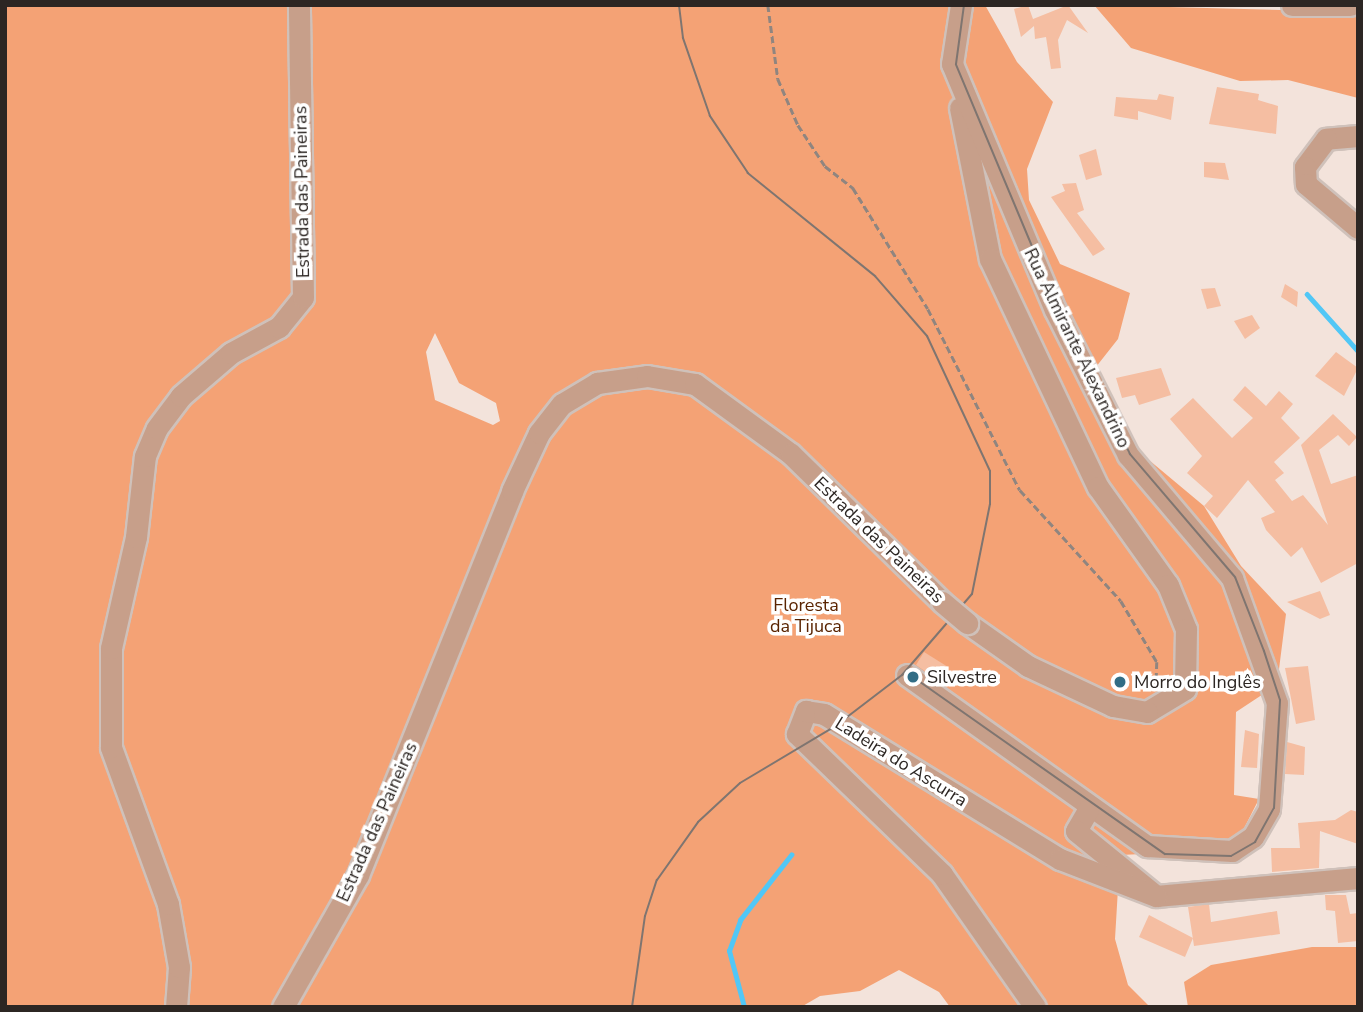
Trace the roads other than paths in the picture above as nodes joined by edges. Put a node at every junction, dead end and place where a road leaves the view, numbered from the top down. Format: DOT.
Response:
graph roads {
  1 [pos="299,5"];
  2 [pos="961,5"];
  3 [pos="1292,5"];
  4 [pos="1350,5"];
  5 [pos="952,64"];
  6 [pos="1358,136"];
  7 [pos="1358,228"];
  8 [pos="907,676"];
  9 [pos="1088,810"];
  10 [pos="1358,878"];
  11 [pos="1156,896"];
  12 [pos="176,1007"];
  13 [pos="283,1007"];
  14 [pos="1035,1007"];
  1 -- 12 [label="street, Estrada das Paineiras"];
  2 -- 5 [label="street"];
  3 -- 4 [label="street"];
  5 -- 9 [label="street, Rua Almirante Alexandrino"];
  5 -- 13 [label="street, Estrada das Paineiras, bridge"];
  6 -- 7 [label="street"];
  8 -- 9 [label="street, Rua Almirante Alexandrino"];
  9 -- 11 [label="street"];
  10 -- 11 [label="street"];
  11 -- 14 [label="street, Ladeira do Ascurra"];
}
